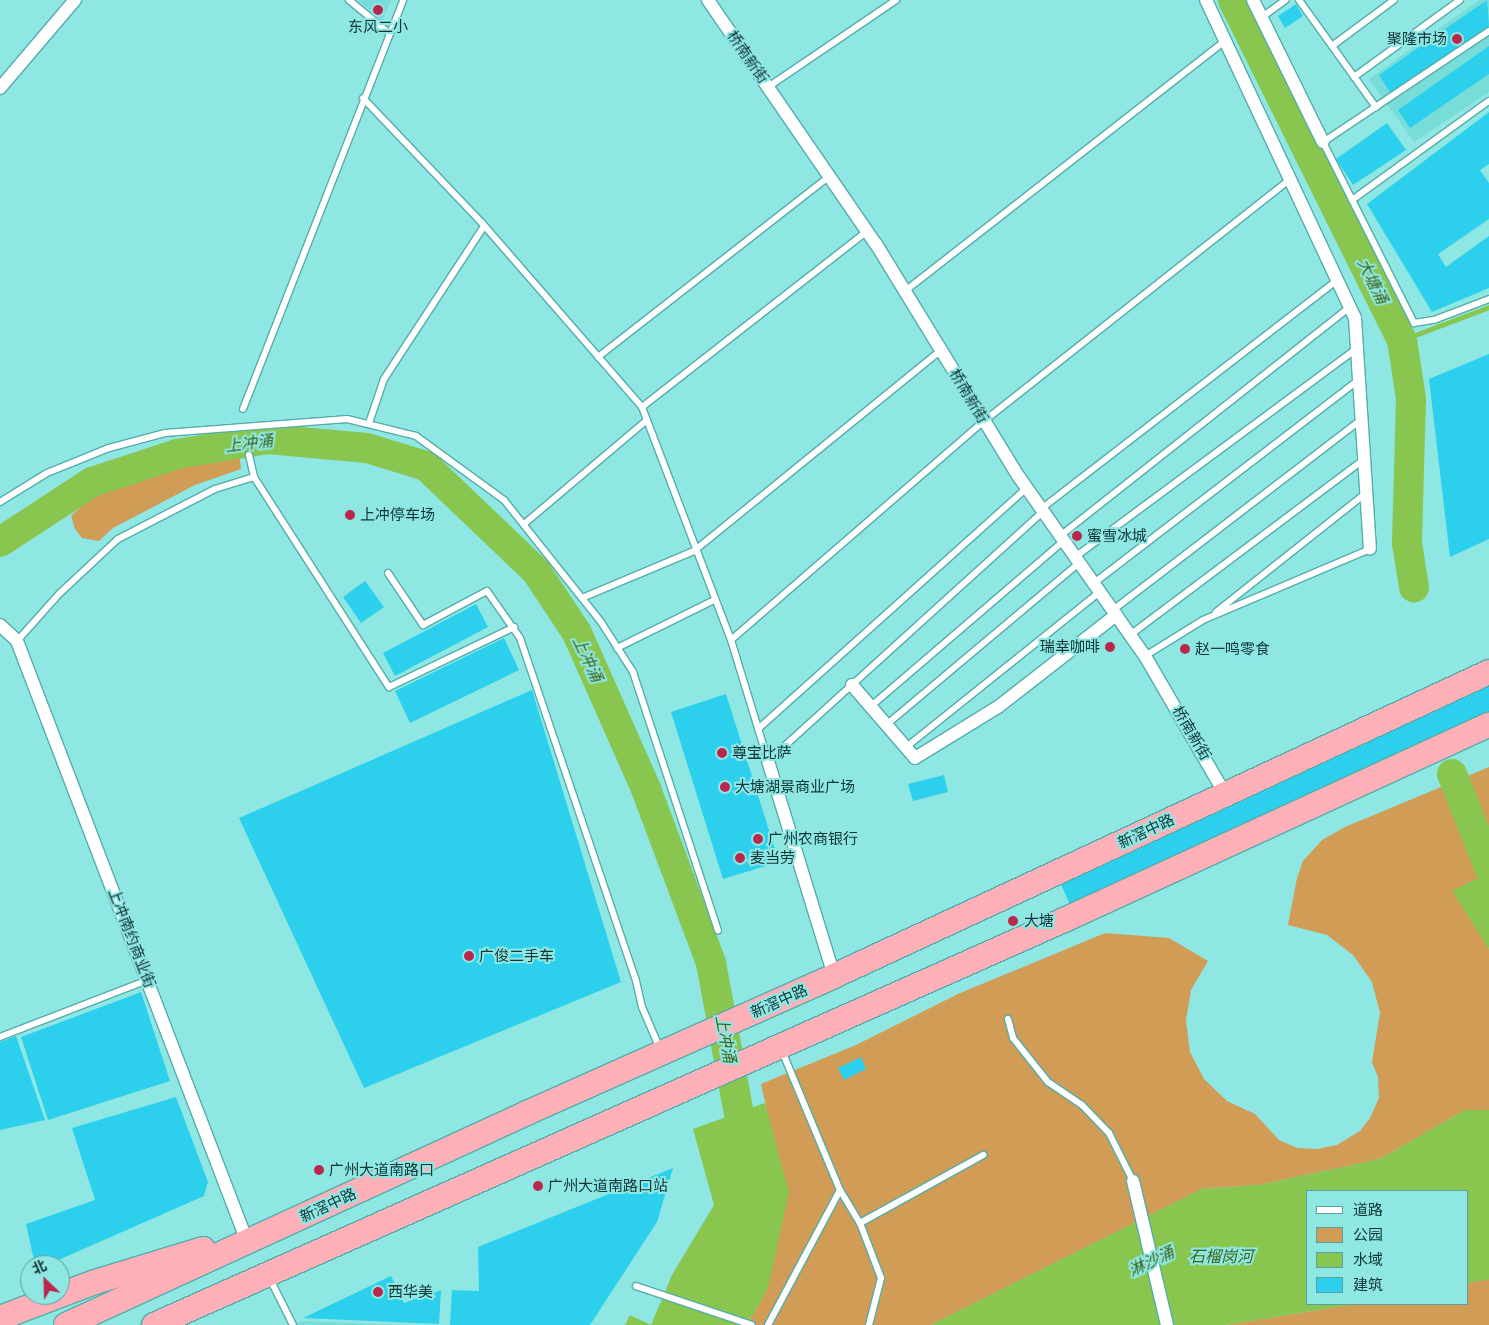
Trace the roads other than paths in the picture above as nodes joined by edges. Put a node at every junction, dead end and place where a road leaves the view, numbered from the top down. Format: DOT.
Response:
graph roads {
  1 [pos="75,0"];
  2 [pos="349,0"];
  3 [pos="403,0"];
  4 [pos="708,0"];
  5 [pos="896,0"];
  6 [pos="1206,0"];
  7 [pos="1253,0"];
  8 [pos="1284,0"];
  9 [pos="1299,0"];
  10 [pos="1394,0"];
  11 [pos="1447,0"];
  12 [pos="1460,0"];
  13 [pos="1452,6"];
  14 [pos="1262,17"];
  15 [pos="1489,31"];
  16 [pos="389,33"];
  17 [pos="1226,41"];
  18 [pos="1332,46"];
  19 [pos="1354,77"];
  20 [pos="768,87"];
  21 [pos="0,88"];
  22 [pos="363,98"];
  23 [pos="1489,101"];
  24 [pos="1376,107"];
  25 [pos="1323,142"];
  26 [pos="830,176"];
  27 [pos="1290,179"];
  28 [pos="1352,200"];
  29 [pos="484,226"];
  30 [pos="867,231"];
  31 [pos="1337,280"];
  32 [pos="905,291"];
  33 [pos="1489,299"];
  34 [pos="1350,307"];
  35 [pos="1357,348"];
  36 [pos="941,350"];
  37 [pos="598,357"];
  38 [pos="1359,380"];
  39 [pos="642,407"];
  40 [pos="243,409"];
  41 [pos="647,420"];
  42 [pos="1362,420"];
  43 [pos="984,421"];
  44 [pos="369,423"];
  45 [pos="249,455"];
  46 [pos="1364,459"];
  47 [pos="254,477"];
  48 [pos="1027,488"];
  49 [pos="1366,493"];
  50 [pos="0,502"];
  51 [pos="1042,510"];
  52 [pos="524,524"];
  53 [pos="1062,538"];
  54 [pos="1370,549"];
  55 [pos="694,551"];
  56 [pos="1077,560"];
  57 [pos="388,573"];
  58 [pos="1097,588"];
  59 [pos="582,598"];
  60 [pos="714,600"];
  61 [pos="1115,613"];
  62 [pos="1209,618"];
  63 [pos="0,625"];
  64 [pos="514,627"];
  65 [pos="1130,635"];
  66 [pos="731,640"];
  67 [pos="17,641"];
  68 [pos="617,648"];
  69 [pos="1145,656"];
  70 [pos="1489,672"];
  71 [pos="852,685"];
  72 [pos="870,706"];
  73 [pos="886,725"];
  74 [pos="1489,725"];
  75 [pos="758,729"];
  76 [pos="905,748"];
  77 [pos="768,761"];
  78 [pos="1225,794"];
  79 [pos="718,930"];
  80 [pos="834,976"];
  81 [pos="149,979"];
  82 [pos="1008,1019"];
  83 [pos="0,1037"];
  84 [pos="780,1046"];
  85 [pos="669,1048"];
  86 [pos="983,1155"];
  87 [pos="1133,1181"];
  88 [pos="840,1190"];
  89 [pos="293,1222"];
  90 [pos="860,1223"];
  91 [pos="245,1236"];
  92 [pos="268,1275"];
  93 [pos="639,1287"];
  94 [pos="0,1318"];
  95 [pos="66,1325"];
  96 [pos="154,1325"];
  97 [pos="180,1325"];
  98 [pos="194,1325"];
  99 [pos="293,1325"];
  100 [pos="752,1325"];
  101 [pos="768,1325"];
  102 [pos="869,1325"];
  103 [pos="1167,1325"];
  1 -- 21 [label="street"];
  2 -- 16 [label="lane"];
  3 -- 16 [label="lane"];
  4 -- 20 [label="street, 桥南新街"];
  5 -- 20 [label="lane"];
  6 -- 17 [label="street"];
  7 -- 14 [label="street"];
  8 -- 14 [label="lane"];
  9 -- 18 [label="lane"];
  10 -- 18 [label="lane"];
  11 -- 13 [label="lane"];
  12 -- 13 [label="lane"];
  13 -- 19 [label="lane"];
  14 -- 25 [label="street"];
  15 -- 24 [label="lane"];
  16 -- 22 [label="lane"];
  17 -- 27 [label="street"];
  17 -- 32 [label="lane"];
  18 -- 19 [label="lane"];
  19 -- 24 [label="lane"];
  20 -- 26 [label="street, 桥南新街"];
  22 -- 29 [label="lane"];
  22 -- 40 [label="lane"];
  23 -- 28 [label="lane"];
  24 -- 25 [label="lane"];
  25 -- 28 [label="lane"];
  26 -- 30 [label="street, 桥南新街"];
  26 -- 37 [label="lane"];
  27 -- 31 [label="street"];
  27 -- 43 [label="lane"];
  28 -- 33 [label="lane"];
  29 -- 37 [label="lane"];
  29 -- 44 [label="lane"];
  30 -- 32 [label="street, 桥南新街"];
  30 -- 39 [label="lane"];
  31 -- 34 [label="street"];
  31 -- 51 [label="lane"];
  32 -- 36 [label="street, 桥南新街"];
  34 -- 35 [label="street"];
  34 -- 53 [label="lane"];
  35 -- 38 [label="street"];
  35 -- 56 [label="lane"];
  36 -- 43 [label="street, 桥南新街"];
  36 -- 55 [label="lane"];
  37 -- 39 [label="lane"];
  38 -- 42 [label="street"];
  38 -- 58 [label="lane"];
  39 -- 41 [label="lane"];
  41 -- 52 [label="lane"];
  41 -- 55 [label="lane"];
  42 -- 46 [label="street"];
  42 -- 61 [label="lane"];
  43 -- 48 [label="street, 桥南新街"];
  43 -- 66 [label="lane"];
  44 -- 50 [label="lane"];
  44 -- 52 [label="lane"];
  45 -- 47 [label="lane"];
  46 -- 49 [label="street"];
  46 -- 65 [label="lane"];
  47 -- 64 [label="lane"];
  47 -- 67 [label="lane"];
  48 -- 51 [label="street, 桥南新街"];
  48 -- 75 [label="lane"];
  49 -- 54 [label="street"];
  49 -- 62 [label="lane"];
  51 -- 53 [label="street, 桥南新街"];
  51 -- 71 [label="lane"];
  52 -- 59 [label="lane"];
  53 -- 56 [label="street, 桥南新街"];
  53 -- 72 [label="lane"];
  54 -- 62 [label="lane"];
  55 -- 59 [label="lane"];
  55 -- 60 [label="lane"];
  56 -- 58 [label="street, 桥南新街"];
  56 -- 73 [label="lane"];
  57 -- 64 [label="lane"];
  58 -- 61 [label="street, 桥南新街"];
  58 -- 76 [label="lane"];
  59 -- 68 [label="lane"];
  60 -- 66 [label="lane"];
  60 -- 68 [label="lane"];
  61 -- 65 [label="street, 桥南新街"];
  61 -- 76 [label="street"];
  62 -- 69 [label="lane"];
  63 -- 67 [label="street"];
  64 -- 85 [label="lane"];
  65 -- 69 [label="street, 桥南新街"];
  66 -- 75 [label="lane"];
  67 -- 81 [label="street, 上冲南约商业街"];
  68 -- 79 [label="lane"];
  69 -- 78 [label="street, 桥南新街"];
  70 -- 78 [label="highway, 新滘中路"];
  71 -- 72 [label="street"];
  71 -- 77 [label="lane"];
  72 -- 73 [label="street"];
  73 -- 76 [label="street"];
  74 -- 84 [label="highway"];
  75 -- 77 [label="lane"];
  77 -- 80 [label="street"];
  78 -- 80 [label="highway, 新滘中路"];
  80 -- 85 [label="highway, 新滘中路"];
  81 -- 83 [label="lane"];
  81 -- 91 [label="street, 上冲南约商业街"];
  82 -- 87 [label="lane"];
  84 -- 88 [label="lane"];
  84 -- 92 [label="highway"];
  85 -- 89 [label="highway, 新滘中路"];
  86 -- 90 [label="lane"];
  87 -- 103 [label="street"];
  88 -- 90 [label="lane"];
  88 -- 101 [label="lane"];
  89 -- 91 [label="highway"];
  89 -- 95 [label="highway, 新滘中路"];
  90 -- 102 [label="lane"];
  91 -- 94 [label="highway"];
  92 -- 96 [label="highway"];
  92 -- 97 [label="highway"];
  92 -- 98 [label="highway"];
  92 -- 99 [label="lane"];
  93 -- 100 [label="lane"];
}
